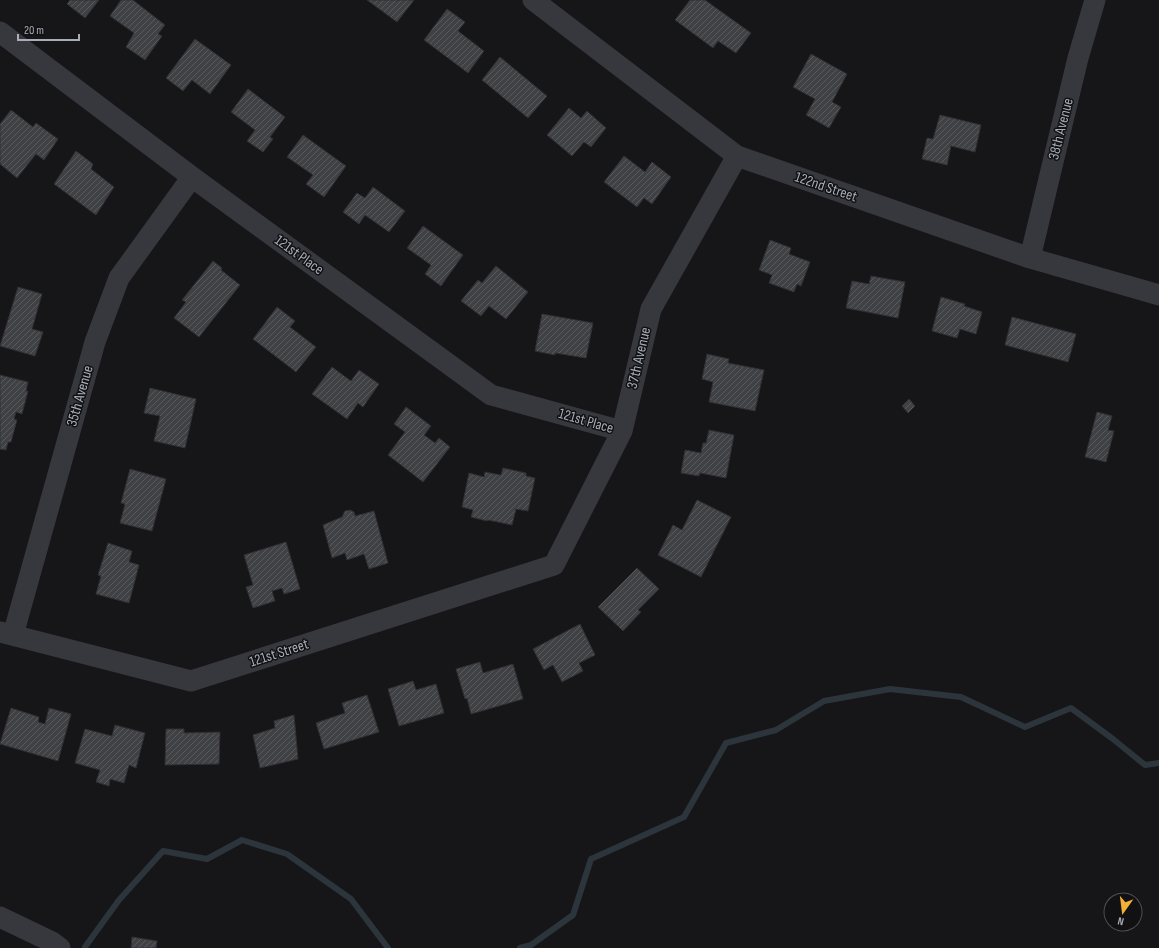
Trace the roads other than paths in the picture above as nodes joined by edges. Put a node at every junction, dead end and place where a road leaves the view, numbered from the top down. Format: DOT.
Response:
graph roads {
  1 [pos="533,0"];
  2 [pos="1094,0"];
  3 [pos="0,32"];
  4 [pos="737,156"];
  5 [pos="192,177"];
  6 [pos="1030,258"];
  7 [pos="1159,295"];
  8 [pos="622,431"];
  9 [pos="554,566"];
  10 [pos="6,633"];
  11 [pos="0,917"];
  12 [pos="60,948"];
  1 -- 4 [label="street, 122nd Street"];
  2 -- 6 [label="street, 38th Avenue"];
  3 -- 5 [label="street, 121st Place"];
  4 -- 6 [label="street, 122nd Street"];
  4 -- 8 [label="street, 37th Avenue"];
  5 -- 8 [label="street, 121st Place"];
  5 -- 10 [label="street, 35th Avenue"];
  6 -- 7 [label="street, 122nd Street"];
  8 -- 9 [label="street, 37th Avenue"];
  9 -- 10 [label="street, 121st Street"];
  11 -- 12 [label="street"];
}
